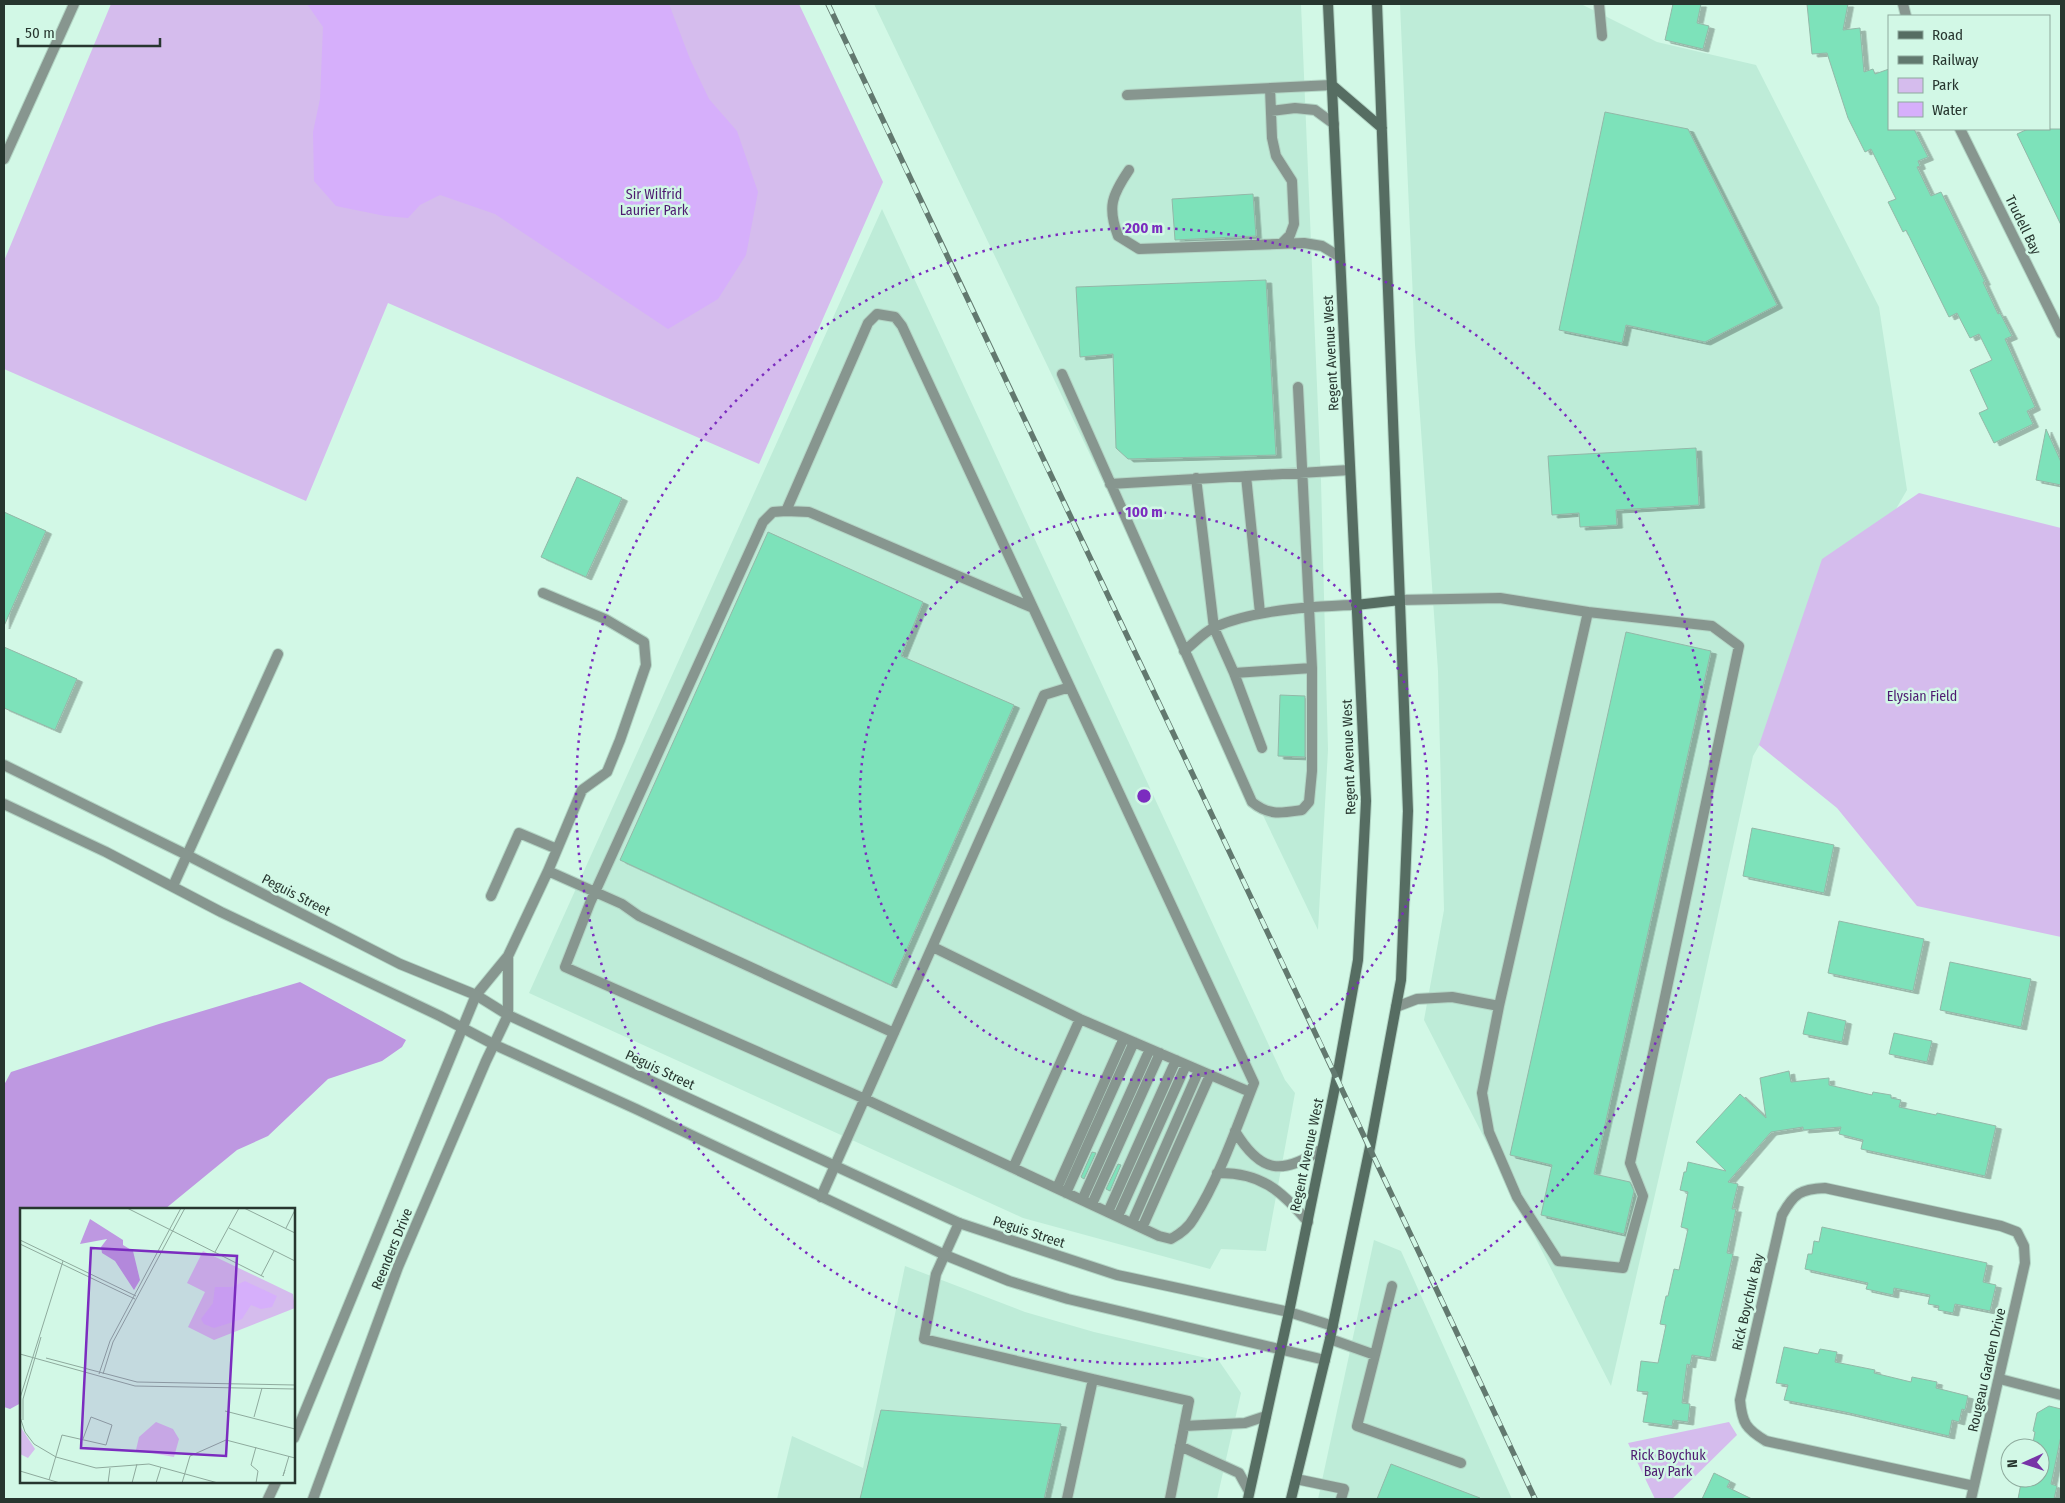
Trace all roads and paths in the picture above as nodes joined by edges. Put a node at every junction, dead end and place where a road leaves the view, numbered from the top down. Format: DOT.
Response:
graph roads {
  1 [pos="74,4"];
  2 [pos="1328,4"];
  3 [pos="1377,4"];
  4 [pos="1599,4"];
  5 [pos="1602,36"];
  6 [pos="1332,85"];
  7 [pos="1270,88"];
  8 [pos="1126,95"];
  9 [pos="1271,111"];
  10 [pos="1334,124"];
  11 [pos="1382,128"];
  12 [pos="1960,130"];
  13 [pos="4,159"];
  14 [pos="1129,170"];
  15 [pos="1281,244"];
  16 [pos="1340,256"];
  17 [pos="2061,333"];
  18 [pos="1062,374"];
  19 [pos="1298,387"];
  20 [pos="1350,470"];
  21 [pos="1304,472"];
  22 [pos="1246,476"];
  23 [pos="1196,478"];
  24 [pos="1110,484"];
  25 [pos="786,510"];
  26 [pos="543,593"];
  27 [pos="1400,600"];
  28 [pos="1356,605"];
  29 [pos="1033,608"];
  30 [pos="1308,609"];
  31 [pos="1588,612"];
  32 [pos="1260,613"];
  33 [pos="1214,628"];
  34 [pos="1184,651"];
  35 [pos="278,654"];
  36 [pos="1312,668"];
  37 [pos="1234,673"];
  38 [pos="1070,688"];
  39 [pos="1262,748"];
  40 [pos="4,765"];
  41 [pos="4,804"];
  42 [pos="557,849"];
  43 [pos="187,855"];
  44 [pos="548,872"];
  45 [pos="173,886"];
  46 [pos="595,891"];
  47 [pos="491,896"];
  48 [pos="933,947"];
  49 [pos="508,956"];
  50 [pos="476,995"];
  51 [pos="1499,1006"];
  52 [pos="1396,1007"];
  53 [pos="508,1014"];
  54 [pos="1080,1019"];
  55 [pos="463,1027"];
  56 [pos="894,1033"];
  57 [pos="1124,1038"];
  58 [pos="1134,1042"];
  59 [pos="493,1044"];
  60 [pos="1150,1049"];
  61 [pos="1160,1053"];
  62 [pos="1176,1060"];
  63 [pos="1186,1065"];
  64 [pos="1200,1070"];
  65 [pos="1210,1075"];
  66 [pos="1250,1092"];
  67 [pos="865,1099"];
  68 [pos="1235,1131"];
  69 [pos="1322,1149"];
  70 [pos="835,1166"];
  71 [pos="1013,1168"];
  72 [pos="1216,1173"];
  73 [pos="1062,1190"];
  74 [pos="821,1197"];
  75 [pos="1087,1202"];
  76 [pos="1108,1212"];
  77 [pos="1118,1216"];
  78 [pos="1308,1222"];
  79 [pos="959,1223"];
  80 [pos="1132,1223"];
  81 [pos="1142,1228"];
  82 [pos="2024,1246"];
  83 [pos="945,1255"];
  84 [pos="1392,1286"];
  85 [pos="1289,1312"];
  86 [pos="1333,1326"];
  87 [pos="1330,1339"];
  88 [pos="1280,1350"];
  89 [pos="1375,1355"];
  90 [pos="1325,1360"];
  91 [pos="1093,1379"];
  92 [pos="2000,1379"];
  93 [pos="2061,1395"];
  94 [pos="1266,1416"];
  95 [pos="1184,1426"];
  96 [pos="295,1436"];
  97 [pos="1180,1446"];
  98 [pos="1461,1463"];
  99 [pos="1296,1480"];
  100 [pos="276,1483"];
  101 [pos="1974,1486"];
  102 [pos="1248,1495"];
  103 [pos="268,1499"];
  104 [pos="313,1499"];
  105 [pos="1067,1499"];
  106 [pos="1170,1499"];
  107 [pos="1291,1499"];
  108 [pos="1341,1499"];
  109 [pos="1971,1499"];
  1 -- 13 [label="street"];
  2 -- 6 [label="main road, Regent Avenue West"];
  3 -- 11 [label="main road"];
  4 -- 5 [label="street"];
  6 -- 7 [label="street"];
  6 -- 10 [label="main road, Regent Avenue West"];
  6 -- 11 [label="main road"];
  7 -- 8 [label="street"];
  7 -- 9 [label="street"];
  9 -- 10 [label="street"];
  9 -- 15 [label="street"];
  10 -- 16 [label="main road, Regent Avenue West"];
  11 -- 27 [label="main road"];
  12 -- 17 [label="street, Trudell Bay"];
  14 -- 15 [label="street"];
  15 -- 16 [label="street"];
  16 -- 20 [label="main road, Regent Avenue West"];
  18 -- 24 [label="street"];
  19 -- 21 [label="street"];
  20 -- 21 [label="street"];
  20 -- 28 [label="main road, Regent Avenue West"];
  21 -- 22 [label="street"];
  21 -- 30 [label="street"];
  22 -- 23 [label="street"];
  22 -- 32 [label="street"];
  23 -- 24 [label="street"];
  23 -- 33 [label="street"];
  24 -- 34 [label="street"];
  25 -- 29 [label="street"];
  25 -- 29 [label="street"];
  25 -- 46 [label="street"];
  26 -- 42 [label="street"];
  27 -- 28 [label="main road"];
  27 -- 31 [label="street"];
  27 -- 52 [label="main road"];
  28 -- 30 [label="street"];
  28 -- 69 [label="main road, Regent Avenue West"];
  29 -- 38 [label="street"];
  30 -- 32 [label="street"];
  30 -- 36 [label="street"];
  31 -- 51 [label="street"];
  31 -- 51 [label="street"];
  32 -- 33 [label="street"];
  33 -- 34 [label="street"];
  33 -- 37 [label="street"];
  34 -- 36 [label="street"];
  35 -- 43 [label="street"];
  36 -- 37 [label="street"];
  37 -- 39 [label="street"];
  38 -- 48 [label="street"];
  38 -- 66 [label="street"];
  40 -- 43 [label="street, Peguis Street"];
  41 -- 45 [label="street"];
  42 -- 44 [label="street"];
  42 -- 47 [label="street"];
  43 -- 45 [label="street"];
  43 -- 50 [label="street, Peguis Street"];
  44 -- 46 [label="street"];
  44 -- 49 [label="street"];
  45 -- 55 [label="street"];
  46 -- 56 [label="street"];
  46 -- 67 [label="street"];
  48 -- 54 [label="street"];
  48 -- 56 [label="street"];
  49 -- 50 [label="street, Reenders Drive"];
  49 -- 53 [label="street"];
  50 -- 53 [label="street, Peguis Street"];
  50 -- 55 [label="street, Reenders Drive"];
  51 -- 52 [label="street"];
  52 -- 86 [label="main road"];
  53 -- 59 [label="street, Reenders Drive"];
  53 -- 70 [label="street, Peguis Street"];
  54 -- 57 [label="street"];
  54 -- 71 [label="street"];
  55 -- 59 [label="street"];
  55 -- 96 [label="street, Reenders Drive"];
  56 -- 67 [label="street"];
  57 -- 58 [label="street"];
  57 -- 73 [label="street"];
  58 -- 60 [label="street"];
  58 -- 73 [label="street"];
  59 -- 74 [label="street"];
  59 -- 104 [label="street, Reenders Drive"];
  60 -- 61 [label="street"];
  60 -- 75 [label="street"];
  61 -- 62 [label="street"];
  61 -- 75 [label="street"];
  62 -- 63 [label="street"];
  62 -- 76 [label="street"];
  63 -- 64 [label="street"];
  63 -- 77 [label="street"];
  64 -- 65 [label="street"];
  64 -- 80 [label="street"];
  65 -- 66 [label="street"];
  65 -- 81 [label="street"];
  66 -- 68 [label="street"];
  67 -- 70 [label="street"];
  67 -- 71 [label="street"];
  68 -- 69 [label="street"];
  68 -- 72 [label="street"];
  69 -- 78 [label="main road, Regent Avenue West"];
  70 -- 74 [label="street"];
  70 -- 79 [label="street, Peguis Street"];
  71 -- 73 [label="street"];
  72 -- 78 [label="street"];
  72 -- 81 [label="street"];
  73 -- 75 [label="street"];
  74 -- 83 [label="street"];
  75 -- 76 [label="street"];
  76 -- 77 [label="street"];
  77 -- 80 [label="street"];
  78 -- 85 [label="main road, Regent Avenue West"];
  79 -- 83 [label="street"];
  79 -- 85 [label="street, Peguis Street"];
  80 -- 81 [label="street"];
  82 -- 92 [label="street, Rougeau Garden Drive"];
  82 -- 101 [label="street, Rick Boychuk Bay"];
  83 -- 88 [label="street"];
  83 -- 91 [label="street"];
  84 -- 89 [label="street"];
  85 -- 86 [label="street, Peguis Street"];
  85 -- 88 [label="main road, Regent Avenue West"];
  86 -- 87 [label="main road"];
  87 -- 89 [label="street"];
  87 -- 90 [label="main road"];
  88 -- 90 [label="street"];
  88 -- 94 [label="main road, Regent Avenue West"];
  89 -- 98 [label="street"];
  90 -- 99 [label="main road"];
  91 -- 95 [label="street"];
  91 -- 105 [label="street"];
  92 -- 93 [label="street"];
  92 -- 101 [label="street, Rougeau Garden Drive"];
  94 -- 95 [label="street"];
  94 -- 102 [label="main road, Regent Avenue West"];
  95 -- 97 [label="street"];
  97 -- 102 [label="street"];
  97 -- 106 [label="street"];
  99 -- 107 [label="main road"];
  99 -- 108 [label="street"];
  100 -- 103 [label="street"];
  101 -- 109 [label="street, Rougeau Garden Drive"];
}
